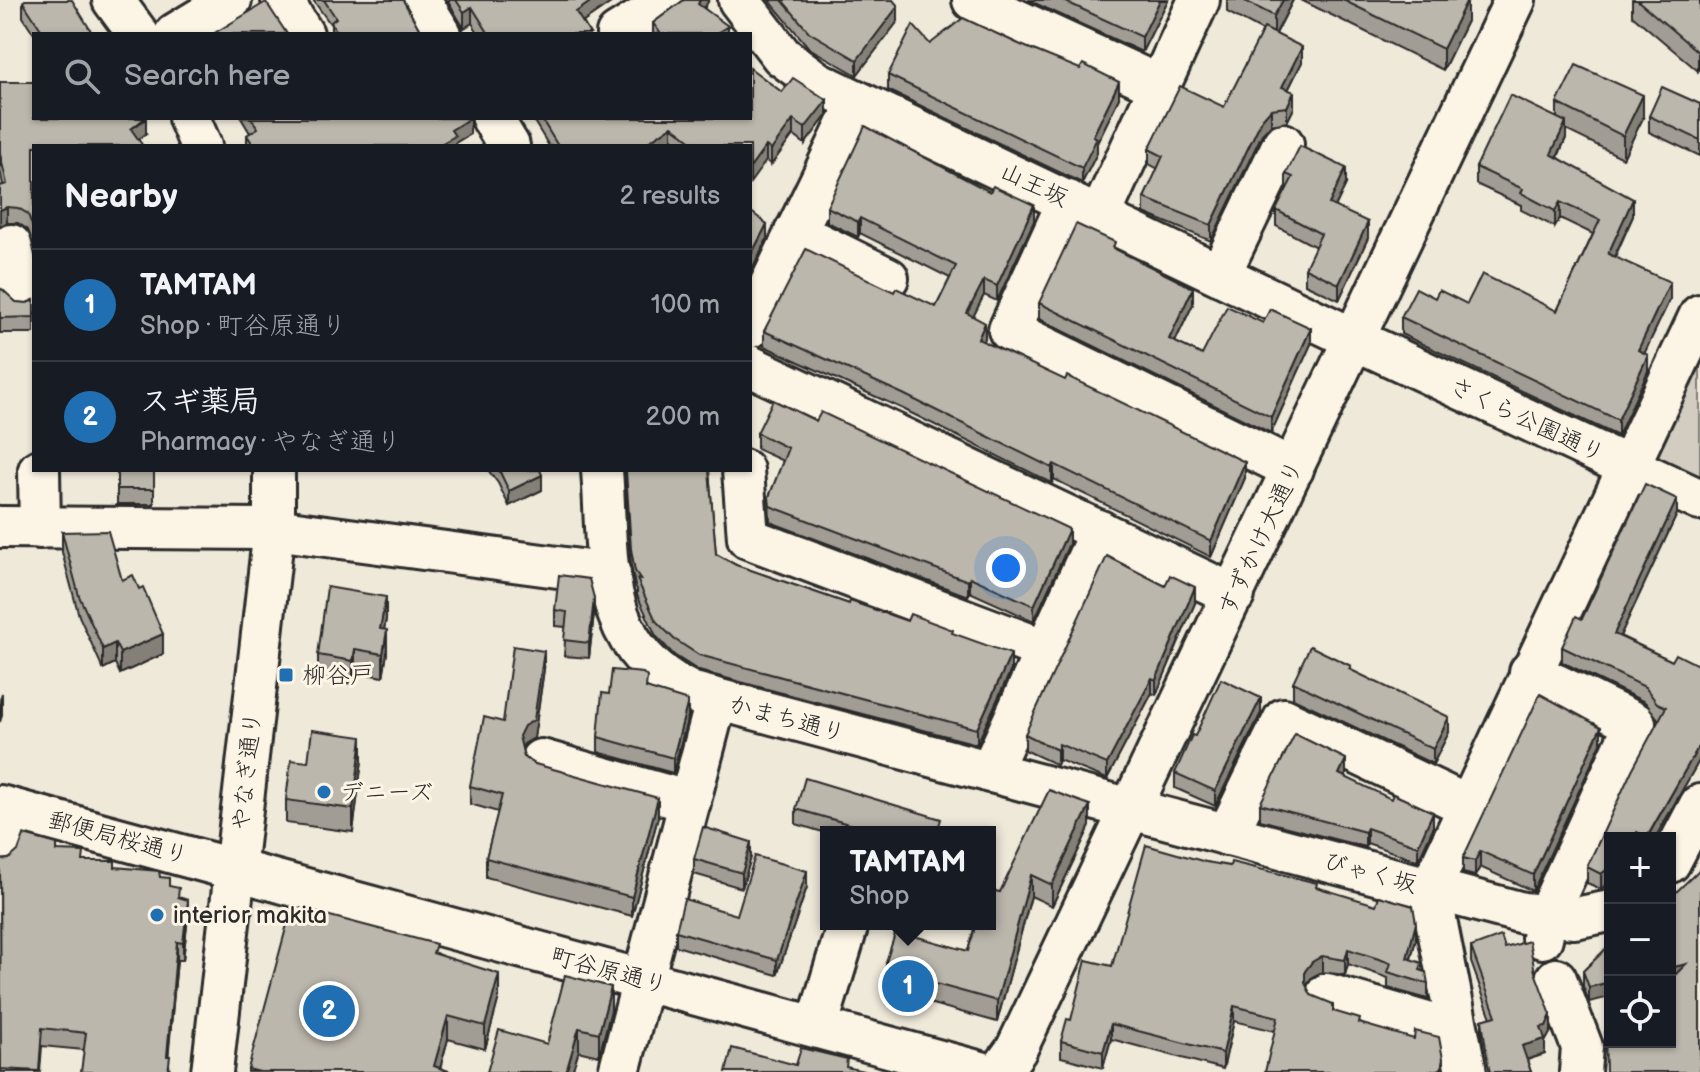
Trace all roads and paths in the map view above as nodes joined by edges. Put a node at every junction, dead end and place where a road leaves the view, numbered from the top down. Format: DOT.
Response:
graph roads {
  1 [pos="113,0"];
  2 [pos="231,0"];
  3 [pos="282,0"];
  4 [pos="420,0"];
  5 [pos="671,0"];
  6 [pos="739,0"];
  7 [pos="973,0"];
  8 [pos="1199,0"];
  9 [pos="1515,0"];
  10 [pos="627,31"];
  11 [pos="137,32"];
  12 [pos="178,32"];
  13 [pos="302,32"];
  14 [pos="440,32"];
  15 [pos="1160,86"];
  16 [pos="858,103"];
  17 [pos="190,120"];
  18 [pos="493,120"];
  19 [pos="200,144"];
  20 [pos="508,144"];
  21 [pos="1283,144"];
  22 [pos="1084,209"];
  23 [pos="795,232"];
  24 [pos="1220,274"];
  25 [pos="888,278"];
  26 [pos="1700,315"];
  27 [pos="752,323"];
  28 [pos="1354,339"];
  29 [pos="752,367"];
  30 [pos="1628,466"];
  31 [pos="1293,469"];
  32 [pos="39,472"];
  33 [pos="274,472"];
  34 [pos="602,472"];
  35 [pos="743,472"];
  36 [pos="1700,500"];
  37 [pos="0,527"];
  38 [pos="40,528"];
  39 [pos="274,529"];
  40 [pos="1100,531"];
  41 [pos="610,574"];
  42 [pos="1234,595"];
  43 [pos="1045,650"];
  44 [pos="1530,672"];
  45 [pos="716,701"];
  46 [pos="541,760"];
  47 [pos="990,772"];
  48 [pos="690,802"];
  49 [pos="1700,805"];
  50 [pos="1468,806"];
  51 [pos="3,807"];
  52 [pos="1132,809"];
  53 [pos="1227,835"];
  54 [pos="1676,851"];
  55 [pos="0,855"];
  56 [pos="236,870"];
  57 [pos="1430,889"];
  58 [pos="1604,912"];
  59 [pos="1544,928"];
  60 [pos="846,930"];
  61 [pos="1556,979"];
  62 [pos="642,980"];
  63 [pos="1349,991"];
  64 [pos="817,1027"];
  65 [pos="1458,1032"];
  66 [pos="212,1072"];
  67 [pos="619,1072"];
  68 [pos="981,1072"];
  69 [pos="1000,1072"];
  70 [pos="1466,1072"];
  71 [pos="1580,1072"];
  1 -- 11 [label="street"];
  2 -- 12 [label="street"];
  3 -- 13 [label="street"];
  4 -- 14 [label="street"];
  5 -- 10 [label="street"];
  6 -- 16 [label="street, 山王坂"];
  7 -- 15 [label="street"];
  8 -- 15 [label="street"];
  9 -- 28 [label="street, すずかけ大通り"];
  15 -- 22 [label="street"];
  16 -- 22 [label="street, 山王坂"];
  16 -- 23 [label="street"];
  17 -- 19 [label="street"];
  18 -- 20 [label="street"];
  21 -- 24 [label="street"];
  22 -- 24 [label="street, 山王坂"];
  22 -- 31 [label="street"];
  23 -- 25 [label="street"];
  23 -- 27 [label="street"];
  24 -- 28 [label="street, 山王坂"];
  26 -- 30 [label="street"];
  28 -- 30 [label="street, さくら公園通り"];
  28 -- 31 [label="street, すずかけ大通り"];
  29 -- 40 [label="street"];
  30 -- 36 [label="street, さくら公園通り"];
  30 -- 44 [label="street"];
  31 -- 42 [label="street, すずかけ大通り"];
  32 -- 38 [label="street"];
  33 -- 39 [label="street, やなぎ通り"];
  34 -- 41 [label="street, かまち通り"];
  35 -- 43 [label="street"];
  37 -- 38 [label="street"];
  38 -- 39 [label="street"];
  39 -- 41 [label="street"];
  39 -- 56 [label="street, やなぎ通り"];
  40 -- 42 [label="street"];
  40 -- 43 [label="street"];
  41 -- 45 [label="street, かまち通り"];
  42 -- 52 [label="street, すずかけ大通り"];
  43 -- 47 [label="street"];
  44 -- 50 [label="street"];
  44 -- 59 [label="street"];
  45 -- 47 [label="street, かまち通り"];
  45 -- 48 [label="street"];
  46 -- 48 [label="street"];
  47 -- 52 [label="street, かまち通り"];
  48 -- 62 [label="street"];
  49 -- 54 [label="street"];
  50 -- 53 [label="street"];
  50 -- 57 [label="street"];
  51 -- 55 [label="street"];
  51 -- 56 [label="street, 郵便局桜通り"];
  52 -- 53 [label="street, びゃく坂"];
  52 -- 69 [label="street, すずかけ大通り"];
  53 -- 57 [label="street, びゃく坂"];
  56 -- 62 [label="street, 町谷原通り"];
  56 -- 66 [label="street, やなぎ通り"];
  57 -- 59 [label="street, びゃく坂"];
  57 -- 65 [label="street"];
  58 -- 59 [label="street, びゃく坂"];
  60 -- 64 [label="street"];
  61 -- 71 [label="street"];
  62 -- 64 [label="street, 町谷原通り"];
  62 -- 67 [label="street"];
  63 -- 65 [label="street"];
  64 -- 68 [label="street, 町谷原通り"];
  65 -- 70 [label="street"];
}
